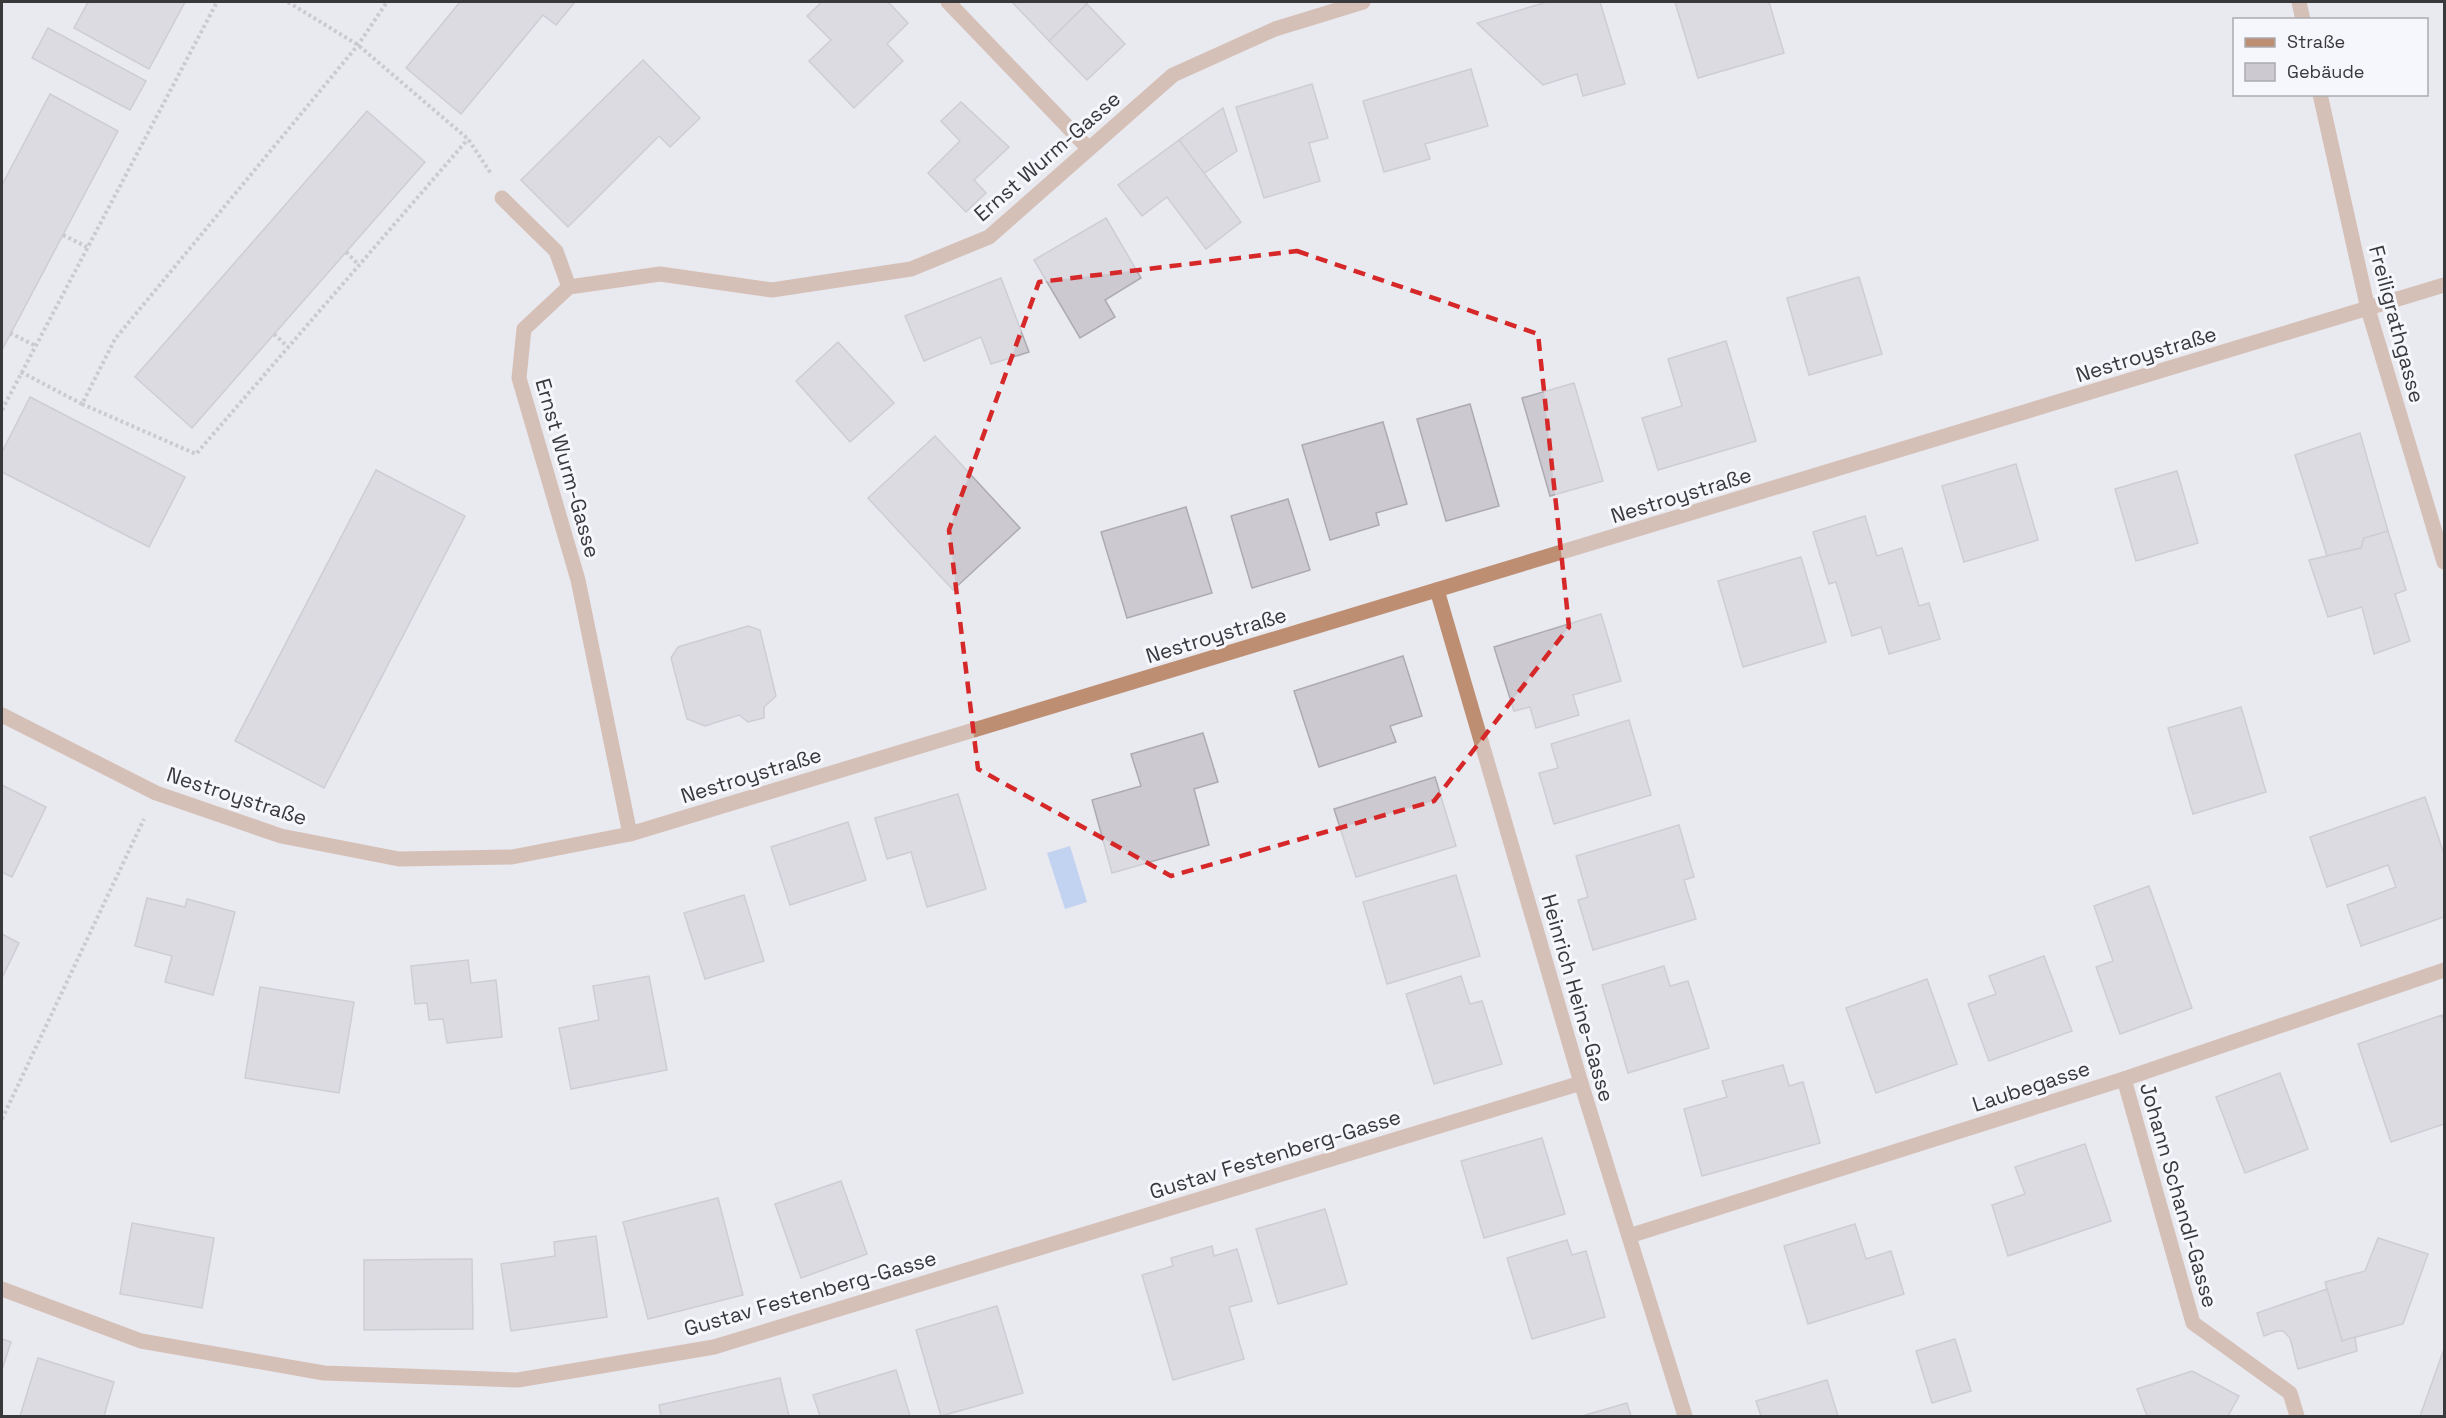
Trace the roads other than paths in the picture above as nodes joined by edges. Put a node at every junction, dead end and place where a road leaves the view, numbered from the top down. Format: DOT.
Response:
graph roads {
  1 [pos="948,2"];
  2 [pos="1363,2"];
  3 [pos="2299,2"];
  4 [pos="2303,18"];
  5 [pos="2320,96"];
  6 [pos="1089,148"];
  7 [pos="502,198"];
  8 [pos="2445,285"];
  9 [pos="569,287"];
  10 [pos="2368,309"];
  11 [pos="2445,562"];
  12 [pos="1437,590"];
  13 [pos="2,715"];
  14 [pos="630,834"];
  15 [pos="2445,969"];
  16 [pos="2124,1079"];
  17 [pos="1581,1083"];
  18 [pos="1629,1236"];
  19 [pos="2,1289"];
  20 [pos="1685,1416"];
  21 [pos="2297,1416"];
  1 -- 6 [label="street"];
  2 -- 6 [label="street, Ernst Wurm-Gasse"];
  3 -- 4 [label="street"];
  5 -- 10 [label="street, Freiligrathgasse"];
  6 -- 9 [label="street, Ernst Wurm-Gasse"];
  7 -- 9 [label="street"];
  8 -- 10 [label="street, Nestroystraße"];
  9 -- 14 [label="street, Ernst Wurm-Gasse"];
  10 -- 11 [label="street, Freiligrathgasse"];
  10 -- 12 [label="street, Nestroystraße"];
  12 -- 14 [label="street, Nestroystraße"];
  12 -- 17 [label="street, Heinrich Heine-Gasse"];
  13 -- 14 [label="street, Nestroystraße"];
  15 -- 16 [label="street, Laubegasse"];
  16 -- 18 [label="street, Laubegasse"];
  16 -- 21 [label="street, Johann Schandl-Gasse"];
  17 -- 18 [label="street, Heinrich Heine-Gasse"];
  17 -- 19 [label="street, Gustav Festenberg-Gasse"];
  18 -- 20 [label="street, Heinrich Heine-Gasse"];
}
